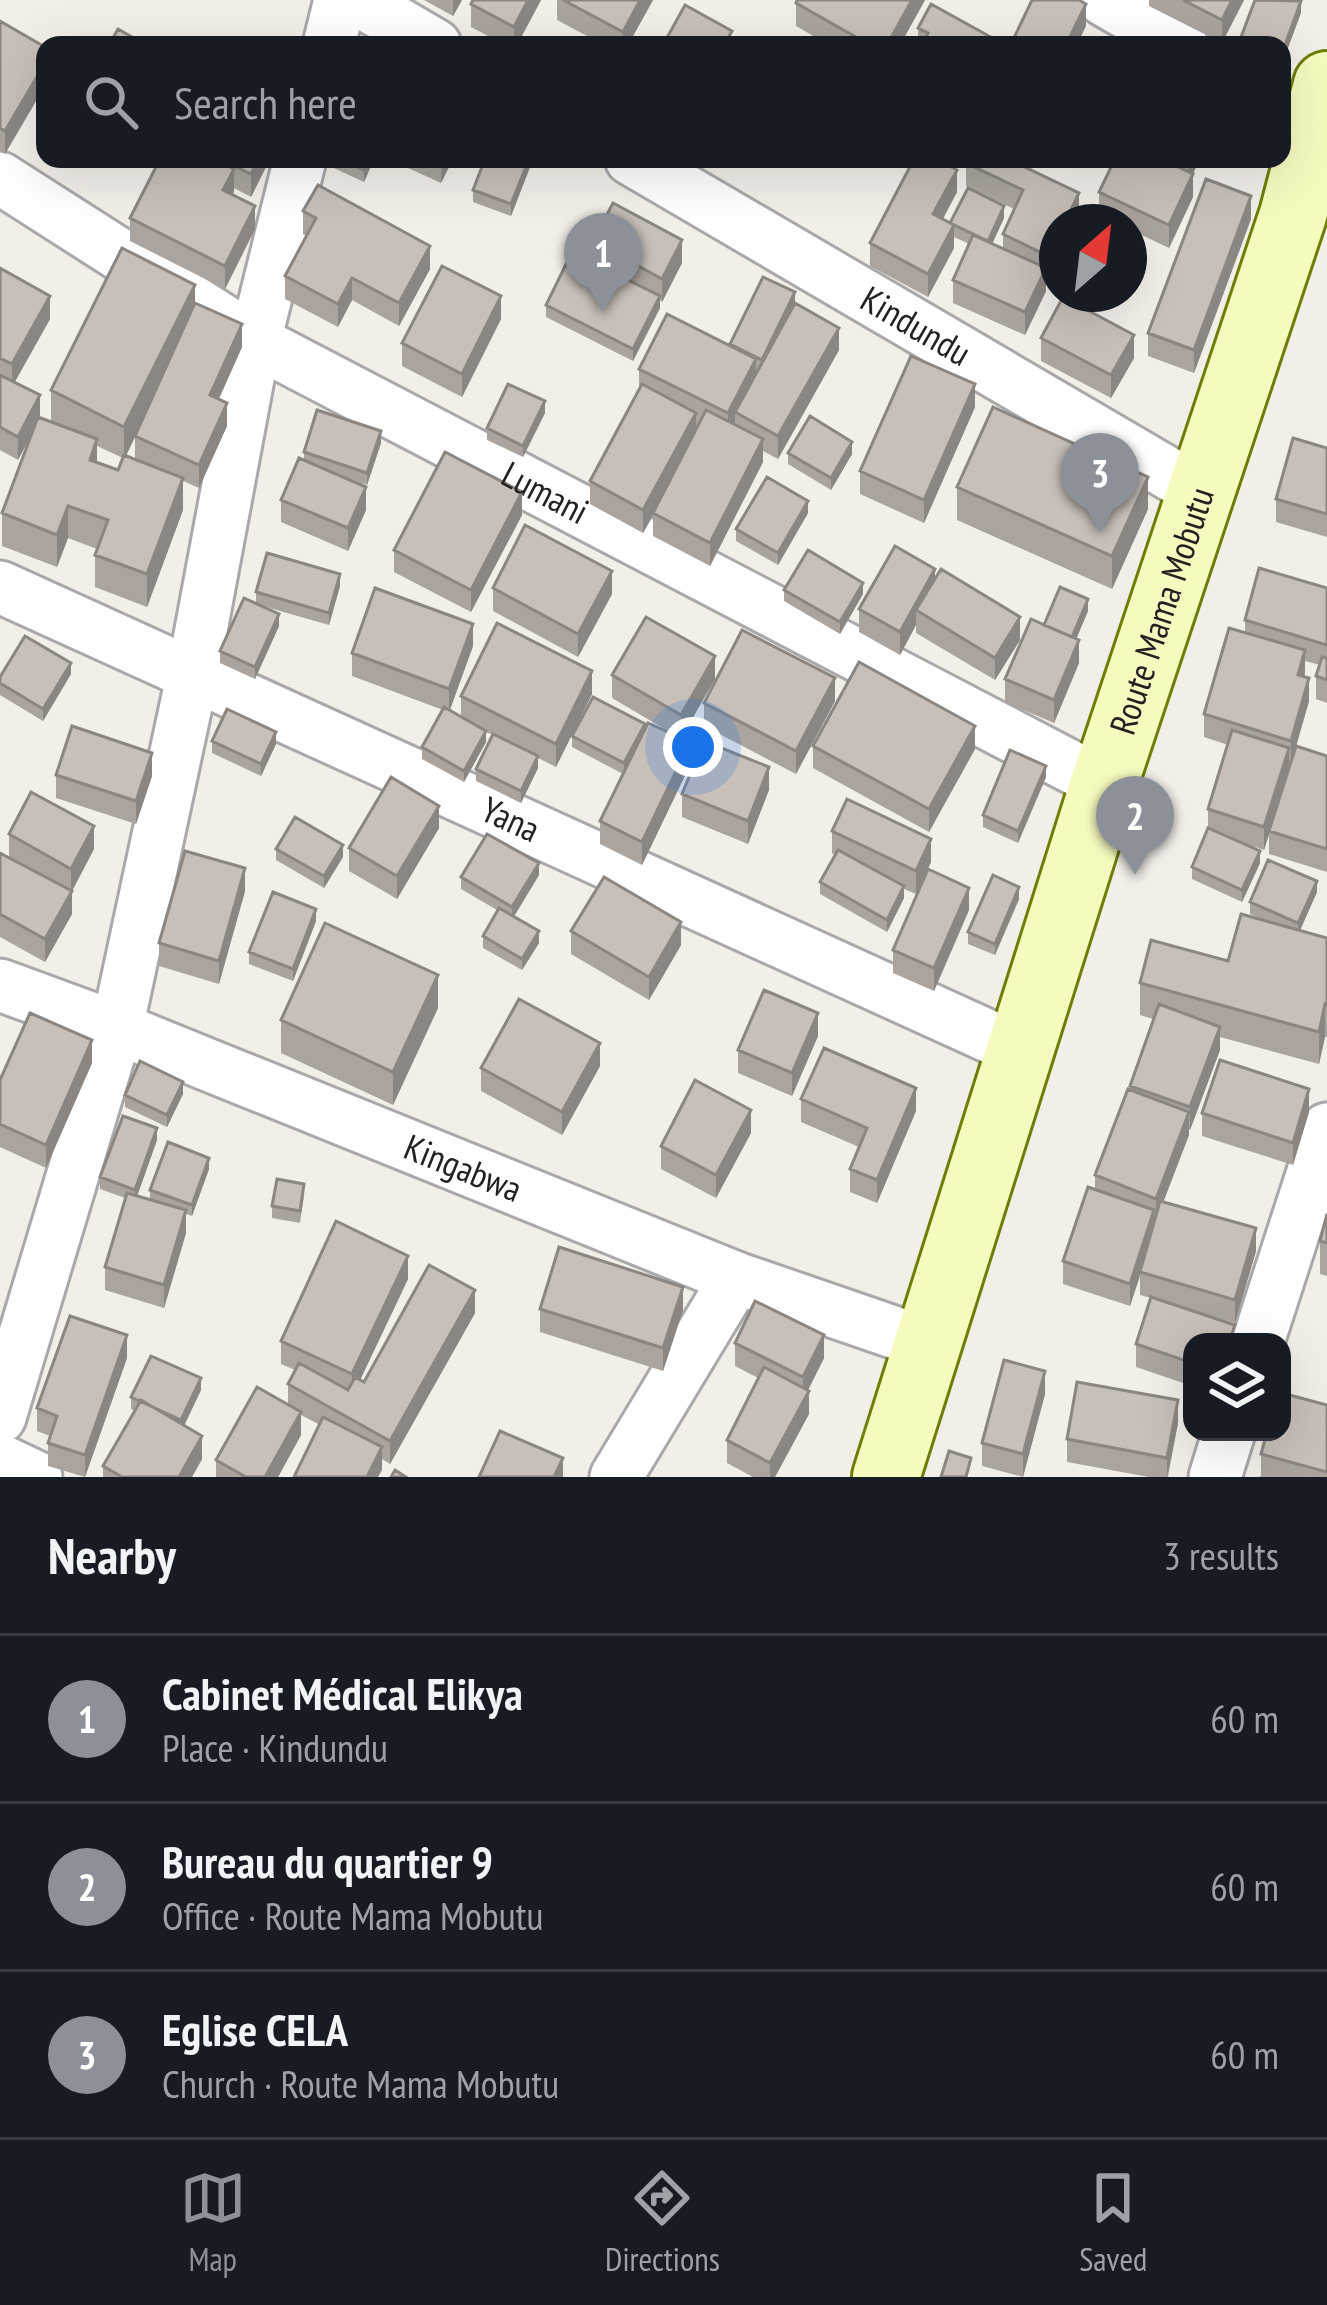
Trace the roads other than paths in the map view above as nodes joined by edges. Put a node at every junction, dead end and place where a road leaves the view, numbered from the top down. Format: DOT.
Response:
graph roads {
  1 [pos="340,0"];
  2 [pos="358,0"];
  3 [pos="1104,0"];
  4 [pos="330,36"];
  5 [pos="420,36"];
  6 [pos="1166,36"];
  7 [pos="1308,102"];
  8 [pos="298,168"];
  9 [pos="646,168"];
  10 [pos="0,178"];
  11 [pos="1310,222"];
  12 [pos="255,341"];
  13 [pos="1202,493"];
  14 [pos="0,587"];
  15 [pos="193,674"];
  16 [pos="1104,784"];
  17 [pos="0,985"];
  18 [pos="117,1028"];
  19 [pos="1019,1050"];
  20 [pos="1327,1129"];
  21 [pos="736,1278"];
  22 [pos="1261,1333"];
  23 [pos="928,1344"];
  24 [pos="0,1417"];
  25 [pos="1226,1441"];
  26 [pos="0,1460"];
  27 [pos="37,1477"];
  28 [pos="616,1477"];
  29 [pos="886,1477"];
  30 [pos="1215,1477"];
  1 -- 4 [label="street"];
  2 -- 5 [label="street"];
  3 -- 6 [label="street"];
  7 -- 11 [label="street, Route Mama Mobutu"];
  8 -- 12 [label="street"];
  9 -- 13 [label="street, Kindundu"];
  10 -- 12 [label="street, Lumani"];
  11 -- 13 [label="street, Route Mama Mobutu"];
  12 -- 15 [label="street"];
  12 -- 16 [label="street, Lumani"];
  13 -- 16 [label="street, Route Mama Mobutu"];
  14 -- 15 [label="street, Yana"];
  15 -- 18 [label="street"];
  15 -- 19 [label="street, Yana"];
  16 -- 19 [label="street, Route Mama Mobutu"];
  17 -- 18 [label="street, Kingabwa"];
  18 -- 21 [label="street, Kingabwa"];
  18 -- 24 [label="street"];
  19 -- 23 [label="street, Route Mama Mobutu"];
  20 -- 22 [label="street"];
  21 -- 23 [label="street, Kingabwa"];
  21 -- 28 [label="street"];
  23 -- 29 [label="street, Route Mama Mobutu"];
  25 -- 30 [label="street"];
  26 -- 27 [label="street"];
}
